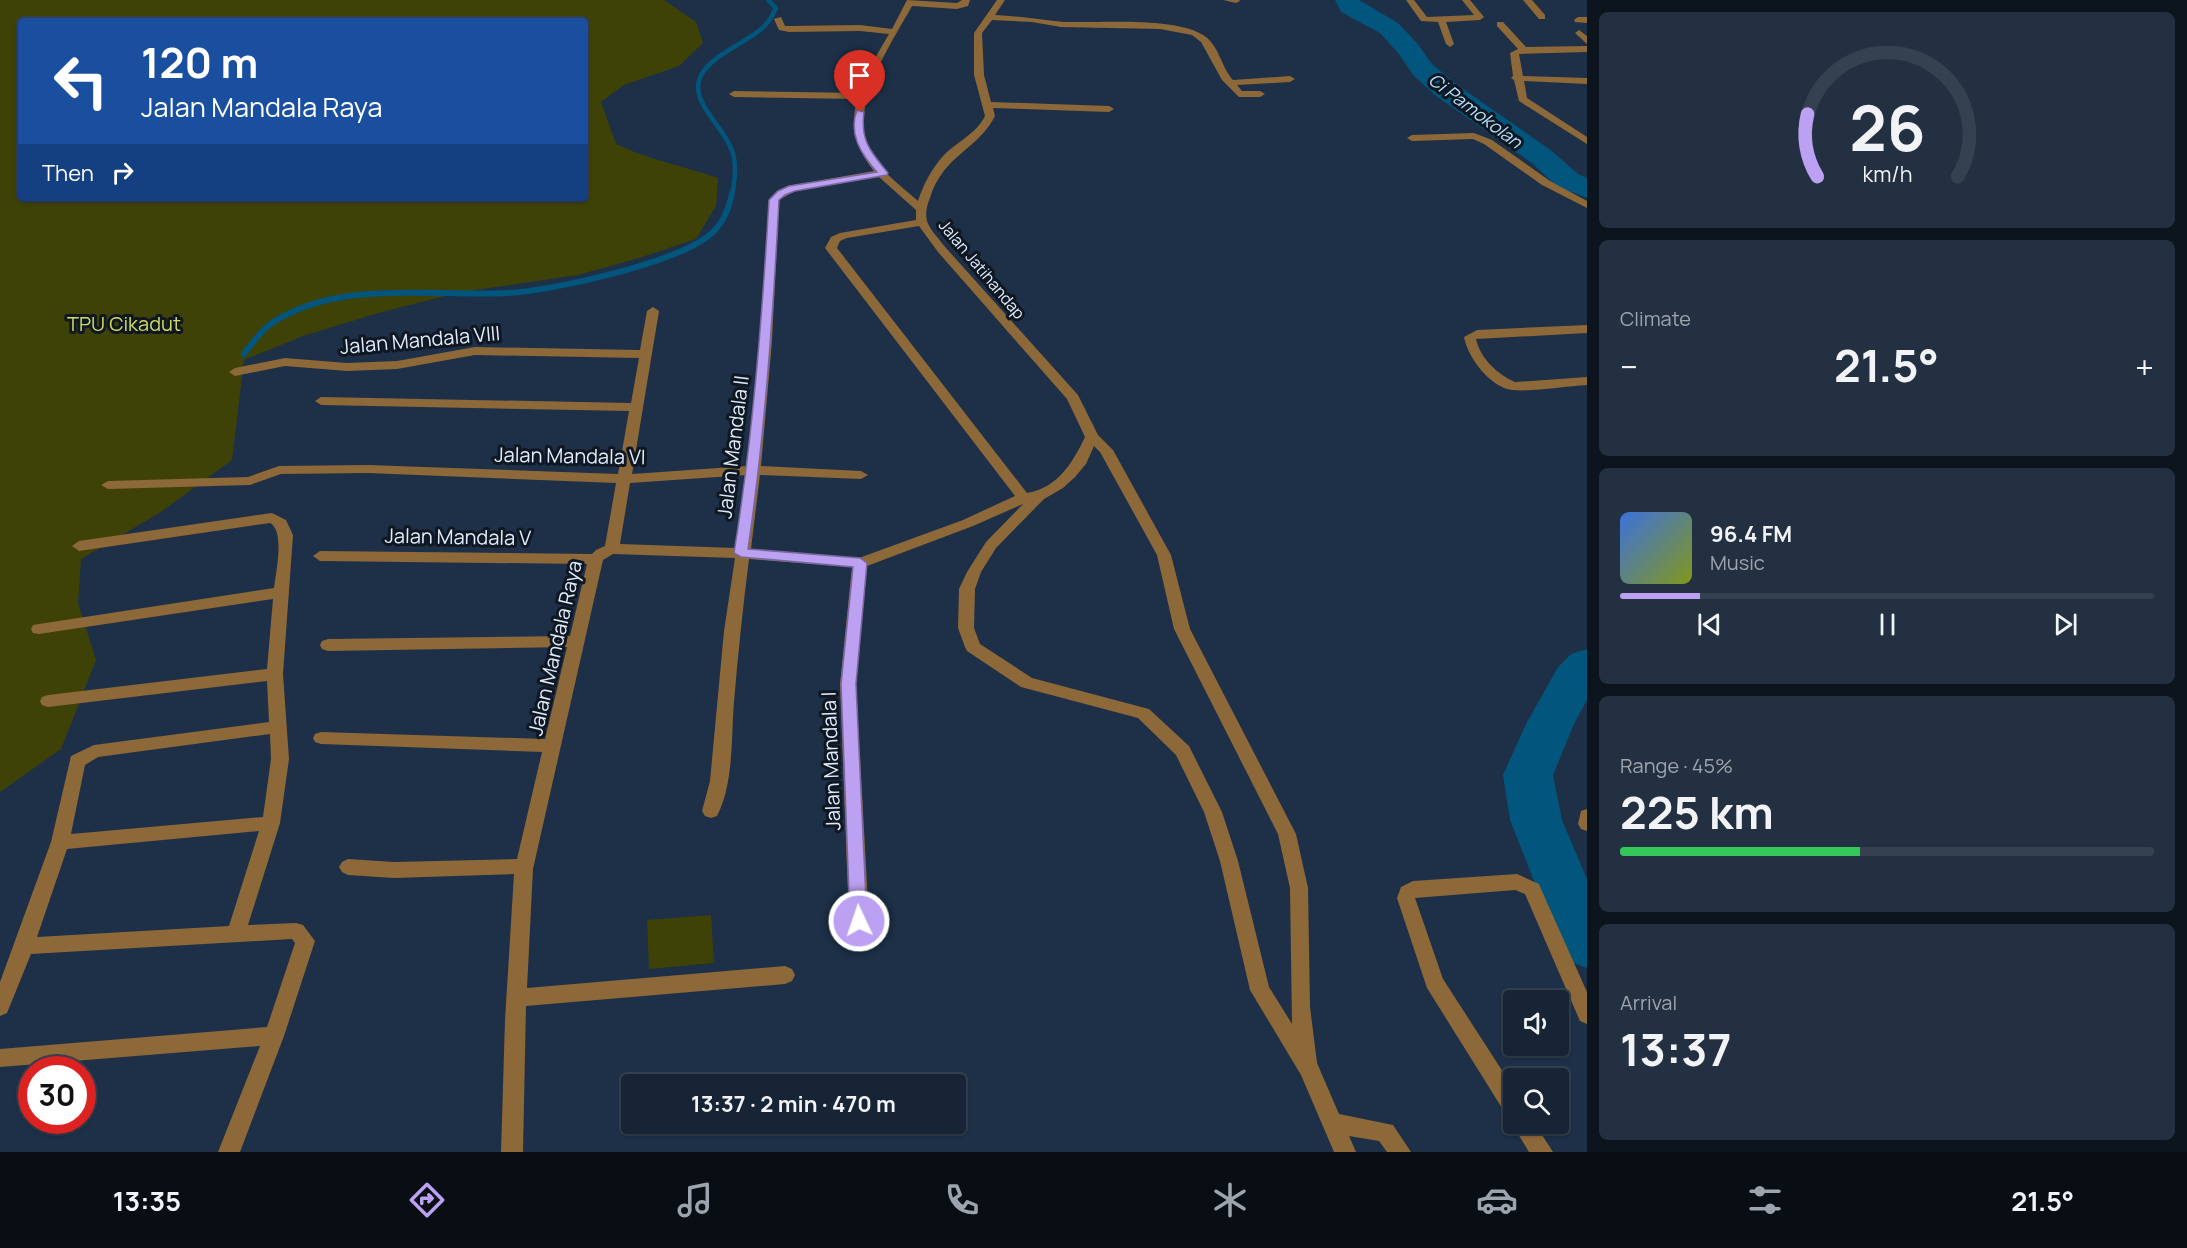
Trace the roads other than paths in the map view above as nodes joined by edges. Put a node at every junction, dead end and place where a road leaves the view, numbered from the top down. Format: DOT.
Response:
graph roads {
  1 [pos="966,0"];
  2 [pos="1000,0"];
  3 [pos="1410,0"];
  4 [pos="1466,0"];
  5 [pos="1527,0"];
  6 [pos="910,2"];
  7 [pos="988,17"];
  8 [pos="1542,17"];
  9 [pos="778,19"];
  10 [pos="1442,20"];
  11 [pos="1500,24"];
  12 [pos="894,32"];
  13 [pos="1579,33"];
  14 [pos="1587,41"];
  15 [pos="1450,44"];
  16 [pos="1587,49"];
  17 [pos="1524,50"];
  18 [pos="1516,78"];
  19 [pos="1290,79"];
  20 [pos="1587,81"];
  21 [pos="1231,83"];
  22 [pos="734,94"];
  23 [pos="1260,94"];
  24 [pos="863,96"];
  25 [pos="988,105"];
  26 [pos="1109,109"];
  27 [pos="1412,138"];
  28 [pos="1587,141"];
  29 [pos="883,173"];
  30 [pos="1587,205"];
  31 [pos="921,216"];
  32 [pos="653,311"];
  33 [pos="1587,329"];
  34 [pos="645,354"];
  35 [pos="235,372"];
  36 [pos="1587,381"];
  37 [pos="321,401"];
  38 [pos="637,407"];
  39 [pos="1092,437"];
  40 [pos="754,470"];
  41 [pos="861,474"];
  42 [pos="624,479"];
  43 [pos="108,485"];
  44 [pos="1032,496"];
  45 [pos="79,546"];
  46 [pos="612,549"];
  47 [pos="741,553"];
  48 [pos="320,556"];
  49 [pos="596,559"];
  50 [pos="860,563"];
  51 [pos="283,592"];
  52 [pos="39,629"];
  53 [pos="578,641"];
  54 [pos="328,645"];
  55 [pos="275,674"];
  56 [pos="48,701"];
  57 [pos="278,728"];
  58 [pos="321,738"];
  59 [pos="553,746"];
  60 [pos="711,811"];
  61 [pos="1587,816"];
  62 [pos="271,824"];
  63 [pos="1587,824"];
  64 [pos="60,842"];
  65 [pos="525,866"];
  66 [pos="348,867"];
  67 [pos="859,921"];
  68 [pos="237,933"];
  69 [pos="24,946"];
  70 [pos="784,975"];
  71 [pos="517,998"];
  72 [pos="0,1007"];
  73 [pos="1587,1015"];
  74 [pos="274,1036"];
  75 [pos="0,1058"];
  76 [pos="1309,1069"];
  77 [pos="1503,1092"];
  78 [pos="1332,1124"];
  79 [pos="1530,1134"];
  80 [pos="229,1152"];
  81 [pos="512,1152"];
  82 [pos="1345,1152"];
  83 [pos="1400,1152"];
  84 [pos="1542,1152"];
  1 -- 6 [label="street"];
  2 -- 7 [label="street"];
  3 -- 10 [label="street"];
  4 -- 10 [label="street"];
  5 -- 8 [label="street"];
  6 -- 12 [label="street"];
  7 -- 21 [label="street"];
  7 -- 25 [label="street"];
  9 -- 12 [label="street"];
  10 -- 15 [label="street"];
  11 -- 17 [label="street"];
  12 -- 24 [label="street"];
  13 -- 14 [label="street"];
  16 -- 17 [label="street"];
  17 -- 18 [label="street"];
  18 -- 20 [label="street"];
  18 -- 28 [label="street"];
  19 -- 21 [label="street"];
  21 -- 23 [label="street"];
  22 -- 24 [label="street"];
  24 -- 29 [label="street"];
  25 -- 26 [label="street"];
  25 -- 31 [label="street, Jalan Jatihandap"];
  27 -- 30 [label="street"];
  29 -- 31 [label="street"];
  29 -- 40 [label="street, Jalan Mandala II"];
  31 -- 39 [label="street, Jalan Jatihandap"];
  31 -- 44 [label="street"];
  32 -- 34 [label="street"];
  33 -- 36 [label="street"];
  34 -- 35 [label="street, Jalan Mandala VIII"];
  34 -- 38 [label="street"];
  37 -- 38 [label="street"];
  38 -- 42 [label="street"];
  39 -- 44 [label="street, Jalan Mandala Raya"];
  39 -- 76 [label="street, Jalan Jatihandap"];
  40 -- 41 [label="street, Jalan Mandala VI"];
  40 -- 42 [label="street, Jalan Mandala VI"];
  40 -- 47 [label="street, Jalan Mandala II"];
  42 -- 43 [label="street, Jalan Mandala VI"];
  42 -- 46 [label="street"];
  44 -- 50 [label="street, Jalan Mandala Raya"];
  44 -- 76 [label="street"];
  45 -- 51 [label="street"];
  46 -- 47 [label="street, Jalan Mandala Raya"];
  46 -- 49 [label="street, Jalan Mandala Raya"];
  47 -- 50 [label="street, Jalan Mandala Raya"];
  47 -- 60 [label="street, Jalan Mandala II"];
  48 -- 49 [label="street, Jalan Mandala V"];
  49 -- 53 [label="street, Jalan Mandala Raya"];
  50 -- 67 [label="street, Jalan Mandala I"];
  51 -- 52 [label="street"];
  51 -- 55 [label="street"];
  53 -- 54 [label="street"];
  53 -- 59 [label="street, Jalan Mandala Raya"];
  55 -- 56 [label="street"];
  55 -- 57 [label="street"];
  57 -- 62 [label="street"];
  57 -- 64 [label="street"];
  58 -- 59 [label="street"];
  59 -- 65 [label="street, Jalan Mandala Raya"];
  61 -- 63 [label="street"];
  62 -- 64 [label="street"];
  62 -- 68 [label="street"];
  64 -- 69 [label="street"];
  65 -- 66 [label="street"];
  65 -- 71 [label="street, Jalan Mandala Raya"];
  68 -- 69 [label="street"];
  68 -- 74 [label="street"];
  69 -- 72 [label="street"];
  70 -- 71 [label="street"];
  71 -- 81 [label="street, Jalan Mandala Raya"];
  73 -- 77 [label="street"];
  74 -- 75 [label="street"];
  74 -- 80 [label="street"];
  76 -- 78 [label="street"];
  78 -- 82 [label="street"];
  78 -- 83 [label="street"];
  79 -- 84 [label="street"];
}
